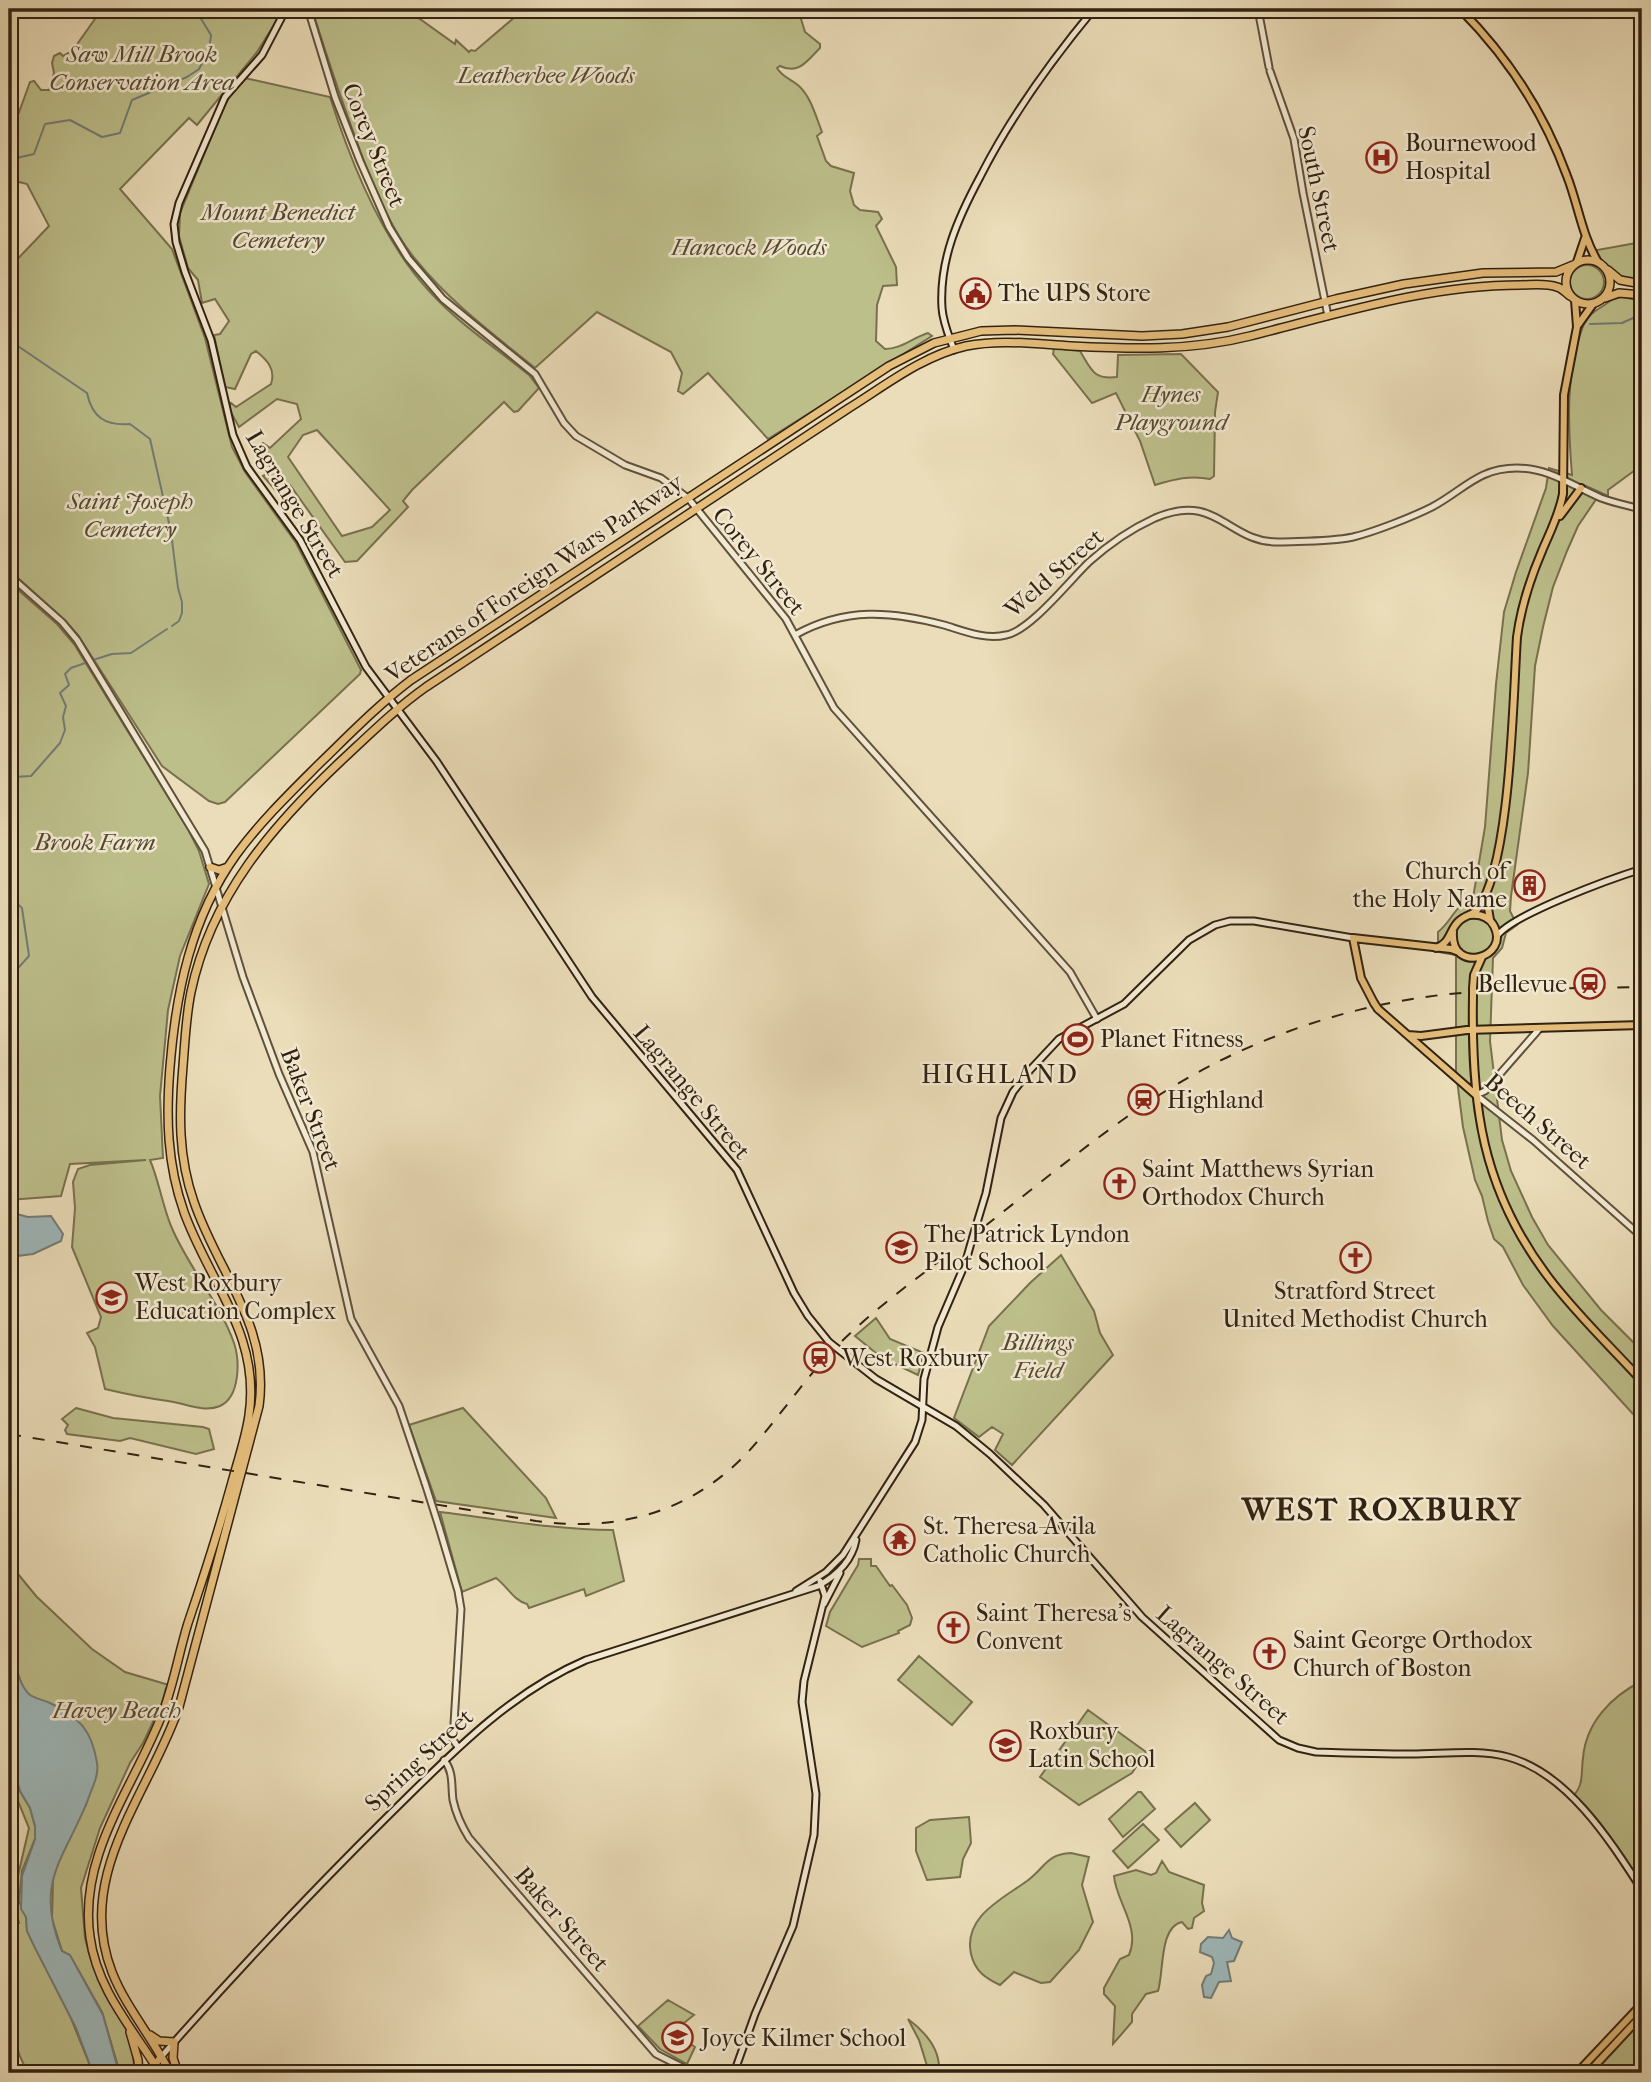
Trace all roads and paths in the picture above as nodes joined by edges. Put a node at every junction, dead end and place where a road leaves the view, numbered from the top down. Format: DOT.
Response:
graph roads {
  1 [pos="286,9"];
  2 [pos="308,9"];
  3 [pos="1094,9"];
  4 [pos="1258,9"];
  5 [pos="1460,9"];
  6 [pos="1586,233"];
  7 [pos="1575,263"];
  8 [pos="1601,264"];
  9 [pos="1642,284"];
  10 [pos="1642,295"];
  11 [pos="1573,298"];
  12 [pos="1602,299"];
  13 [pos="1324,302"];
  14 [pos="1593,304"];
  15 [pos="1328,316"];
  16 [pos="1577,327"];
  17 [pos="1066,332"];
  18 [pos="950,337"];
  19 [pos="1065,345"];
  20 [pos="954,350"];
  21 [pos="1565,480"];
  22 [pos="1581,488"];
  23 [pos="688,498"];
  24 [pos="695,509"];
  25 [pos="1642,509"];
  26 [pos="1555,523"];
  27 [pos="9,575"];
  28 [pos="795,635"];
  29 [pos="389,698"];
  30 [pos="397,709"];
  31 [pos="228,866"];
  32 [pos="210,867"];
  33 [pos="1642,869"];
  34 [pos="215,889"];
  35 [pos="1486,894"];
  36 [pos="222,908"];
  37 [pos="1468,915"];
  38 [pos="1491,923"];
  39 [pos="1512,923"];
  40 [pos="1453,932"];
  41 [pos="1496,937"];
  42 [pos="1353,939"];
  43 [pos="1436,948"];
  44 [pos="1462,954"];
  45 [pos="1484,956"];
  46 [pos="1474,975"];
  47 [pos="1097,1018"];
  48 [pos="1642,1026"];
  49 [pos="1540,1028"];
  50 [pos="1473,1030"];
  51 [pos="1409,1035"];
  52 [pos="1476,1095"];
  53 [pos="1642,1237"];
  54 [pos="216,1253"];
  55 [pos="205,1258"];
  56 [pos="1642,1381"];
  57 [pos="923,1408"];
  58 [pos="856,1537"];
  59 [pos="844,1566"];
  60 [pos="820,1581"];
  61 [pos="822,1607"];
  62 [pos="458,1746"];
  63 [pos="444,1760"];
  64 [pos="91,1882"];
  65 [pos="103,1885"];
  66 [pos="1642,1890"];
  67 [pos="1642,2004"];
  68 [pos="1642,2015"];
  69 [pos="127,2025"];
  70 [pos="145,2030"];
  71 [pos="174,2042"];
  72 [pos="1642,2055"];
  73 [pos="160,2056"];
  74 [pos="154,2064"];
  75 [pos="139,2073"];
  76 [pos="148,2073"];
  77 [pos="160,2073"];
  78 [pos="170,2073"];
  79 [pos="178,2073"];
  80 [pos="694,2073"];
  81 [pos="734,2073"];
  82 [pos="1577,2073"];
  83 [pos="1588,2073"];
  84 [pos="1634,2073"];
  1 -- 29 [label="main road, Lagrange Street"];
  2 -- 23 [label="main road, Corey Street"];
  3 -- 18 [label="main road"];
  4 -- 13 [label="main road, South Street"];
  5 -- 6 [label="main road"];
  6 -- 7 [label="main road"];
  6 -- 8 [label="main road"];
  7 -- 8 [label="highway"];
  7 -- 11 [label="highway"];
  7 -- 13 [label="highway, Veterans of Foreign Wars Parkway"];
  8 -- 9 [label="highway"];
  8 -- 12 [label="highway"];
  10 -- 12 [label="highway"];
  11 -- 14 [label="highway"];
  11 -- 15 [label="highway, Veterans of Foreign Wars Parkway"];
  11 -- 16 [label="main road"];
  12 -- 14 [label="highway"];
  13 -- 15 [label="main road, South Street"];
  13 -- 17 [label="highway, Veterans of Foreign Wars Parkway"];
  14 -- 16 [label="main road"];
  15 -- 19 [label="highway, Veterans of Foreign Wars Parkway"];
  16 -- 21 [label="main road"];
  17 -- 18 [label="highway, Veterans of Foreign Wars Parkway"];
  17 -- 19 [label="highway"];
  18 -- 20 [label="main road"];
  18 -- 23 [label="highway, Veterans of Foreign Wars Parkway"];
  19 -- 20 [label="highway, Veterans of Foreign Wars Parkway"];
  20 -- 24 [label="highway, Veterans of Foreign Wars Parkway"];
  21 -- 22 [label="main road, Weld Street"];
  21 -- 26 [label="main road"];
  21 -- 28 [label="main road, Weld Street"];
  22 -- 25 [label="main road, Weld Street"];
  22 -- 26 [label="main road"];
  23 -- 24 [label="main road, Corey Street"];
  23 -- 29 [label="highway, Veterans of Foreign Wars Parkway"];
  24 -- 28 [label="main road, Corey Street"];
  24 -- 30 [label="highway, Veterans of Foreign Wars Parkway"];
  26 -- 35 [label="main road"];
  27 -- 32 [label="main road, Baker Street"];
  28 -- 47 [label="main road, Corey Street"];
  29 -- 30 [label="main road, Lagrange Street"];
  29 -- 31 [label="highway, Veterans of Foreign Wars Parkway"];
  30 -- 36 [label="highway, Veterans of Foreign Wars Parkway"];
  30 -- 57 [label="main road, Lagrange Street"];
  31 -- 32 [label="highway"];
  31 -- 34 [label="highway, Veterans of Foreign Wars Parkway"];
  32 -- 34 [label="main road, Baker Street"];
  33 -- 39 [label="main road"];
  34 -- 36 [label="main road, Baker Street"];
  34 -- 55 [label="highway, Veterans of Foreign Wars Parkway"];
  35 -- 37 [label="main road"];
  35 -- 38 [label="main road"];
  36 -- 54 [label="highway, Veterans of Foreign Wars Parkway"];
  36 -- 62 [label="main road, Baker Street, bridge"];
  37 -- 38 [label="main road"];
  37 -- 40 [label="main road"];
  38 -- 39 [label="main road"];
  38 -- 41 [label="main road"];
  39 -- 41 [label="main road"];
  40 -- 43 [label="main road"];
  40 -- 44 [label="main road"];
  41 -- 45 [label="main road"];
  42 -- 43 [label="main road"];
  42 -- 47 [label="main road"];
  42 -- 51 [label="main road, Beech Street"];
  43 -- 44 [label="main road"];
  44 -- 45 [label="main road"];
  44 -- 46 [label="main road"];
  45 -- 46 [label="main road"];
  46 -- 50 [label="main road"];
  47 -- 57 [label="main road"];
  48 -- 49 [label="main road"];
  49 -- 50 [label="main road"];
  49 -- 52 [label="main road"];
  50 -- 51 [label="main road"];
  50 -- 52 [label="main road"];
  51 -- 52 [label="main road, Beech Street"];
  52 -- 53 [label="main road, Beech Street"];
  52 -- 56 [label="main road"];
  54 -- 55 [label="highway"];
  54 -- 65 [label="highway, Veterans of Foreign Wars Parkway"];
  55 -- 64 [label="highway, Veterans of Foreign Wars Parkway"];
  57 -- 58 [label="main road"];
  57 -- 66 [label="main road, Lagrange Street"];
  58 -- 59 [label="main road"];
  58 -- 60 [label="main road"];
  59 -- 60 [label="main road"];
  59 -- 61 [label="main road"];
  60 -- 61 [label="main road"];
  60 -- 62 [label="main road, Spring Street"];
  61 -- 81 [label="main road"];
  62 -- 63 [label="main road, Spring Street"];
  63 -- 71 [label="main road, Spring Street"];
  63 -- 80 [label="main road, Baker Street"];
  64 -- 65 [label="highway"];
  64 -- 69 [label="highway, Veterans of Foreign Wars Parkway"];
  65 -- 70 [label="highway, Veterans of Foreign Wars Parkway"];
  67 -- 82 [label="main road"];
  68 -- 83 [label="main road"];
  69 -- 74 [label="highway, Veterans of Foreign Wars Parkway"];
  69 -- 75 [label="highway"];
  70 -- 71 [label="highway"];
  70 -- 73 [label="highway, Veterans of Foreign Wars Parkway"];
  71 -- 73 [label="main road, Spring Street"];
  71 -- 79 [label="highway"];
  72 -- 84 [label="main road"];
  73 -- 74 [label="main road, Spring Street"];
  73 -- 78 [label="highway, Veterans of Foreign Wars Parkway"];
  74 -- 76 [label="main road, Spring Street"];
  74 -- 77 [label="highway, Veterans of Foreign Wars Parkway"];
}
